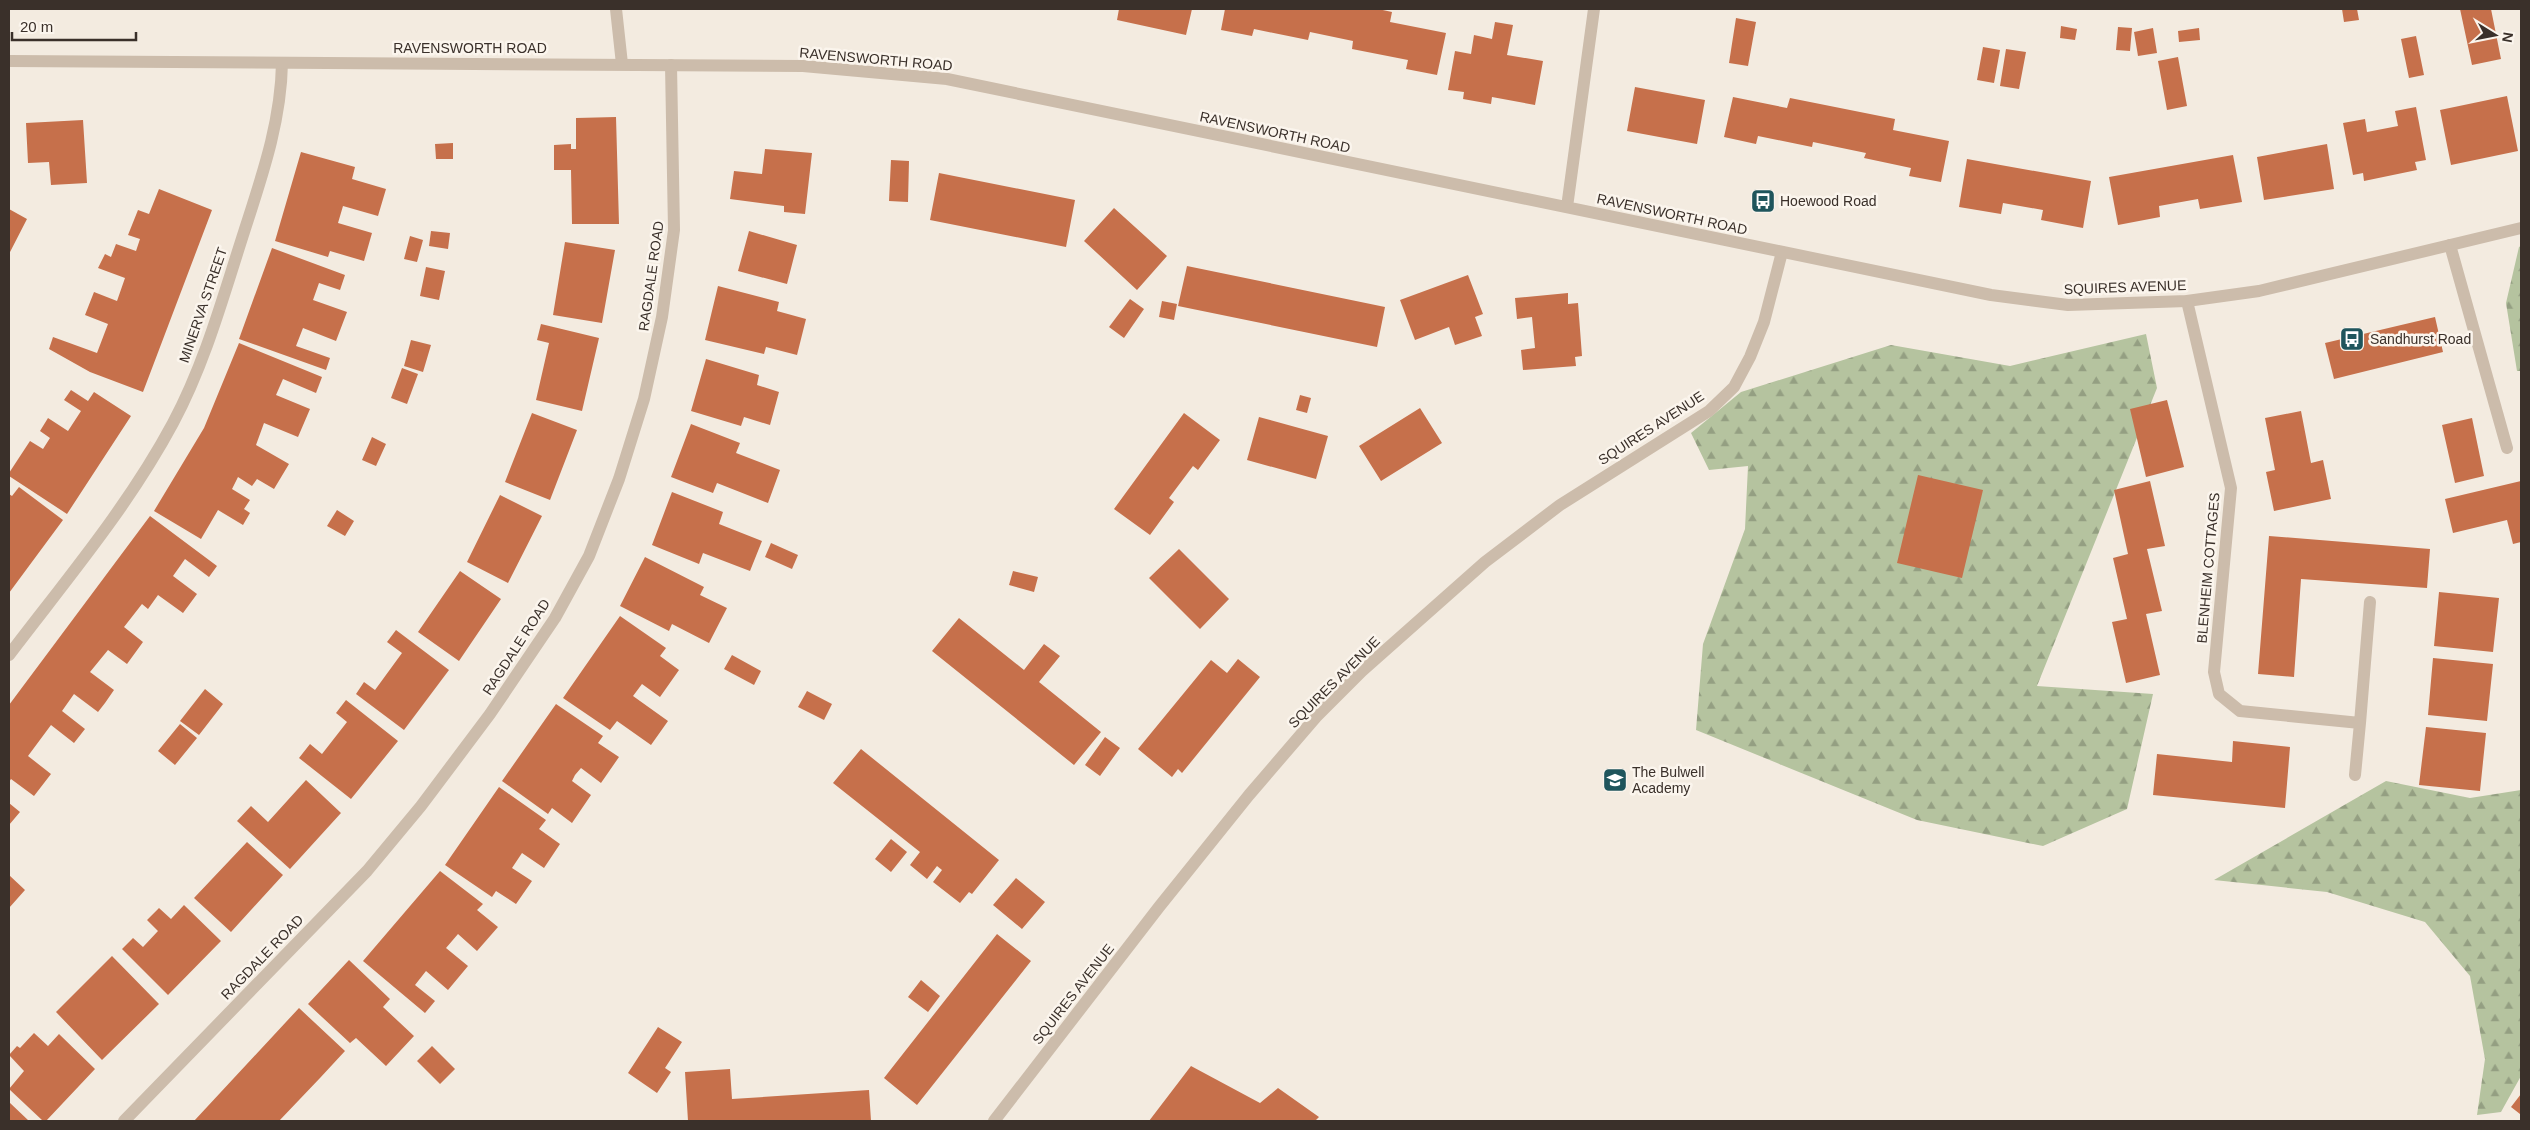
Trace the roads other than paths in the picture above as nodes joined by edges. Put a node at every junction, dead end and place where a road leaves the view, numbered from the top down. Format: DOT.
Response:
graph roads {
  1 [pos="616,9"];
  2 [pos="1594,9"];
  3 [pos="9,61"];
  4 [pos="282,63"];
  5 [pos="622,64"];
  6 [pos="670,65"];
  7 [pos="1567,207"];
  8 [pos="2521,228"];
  9 [pos="2450,245"];
  10 [pos="1782,252"];
  11 [pos="2187,301"];
  12 [pos="2507,448"];
  13 [pos="2370,602"];
  14 [pos="9,655"];
  15 [pos="2360,723"];
  16 [pos="2355,775"];
  17 [pos="124,1121"];
  18 [pos="994,1121"];
  1 -- 5 [label="street"];
  2 -- 7 [label="street"];
  3 -- 4 [label="street, RAVENSWORTH ROAD"];
  4 -- 5 [label="street, RAVENSWORTH ROAD"];
  4 -- 14 [label="street, MINERVA STREET"];
  5 -- 6 [label="street, RAVENSWORTH ROAD"];
  6 -- 7 [label="street, RAVENSWORTH ROAD"];
  6 -- 17 [label="street, RAGDALE ROAD"];
  7 -- 10 [label="street, RAVENSWORTH ROAD"];
  8 -- 9 [label="street, SQUIRES AVENUE"];
  9 -- 11 [label="street, SQUIRES AVENUE"];
  9 -- 12 [label="street"];
  10 -- 11 [label="street, SQUIRES AVENUE"];
  10 -- 18 [label="street, SQUIRES AVENUE"];
  11 -- 15 [label="street, BLENHEIM COTTAGES"];
  13 -- 15 [label="street"];
  15 -- 16 [label="street"];
}
